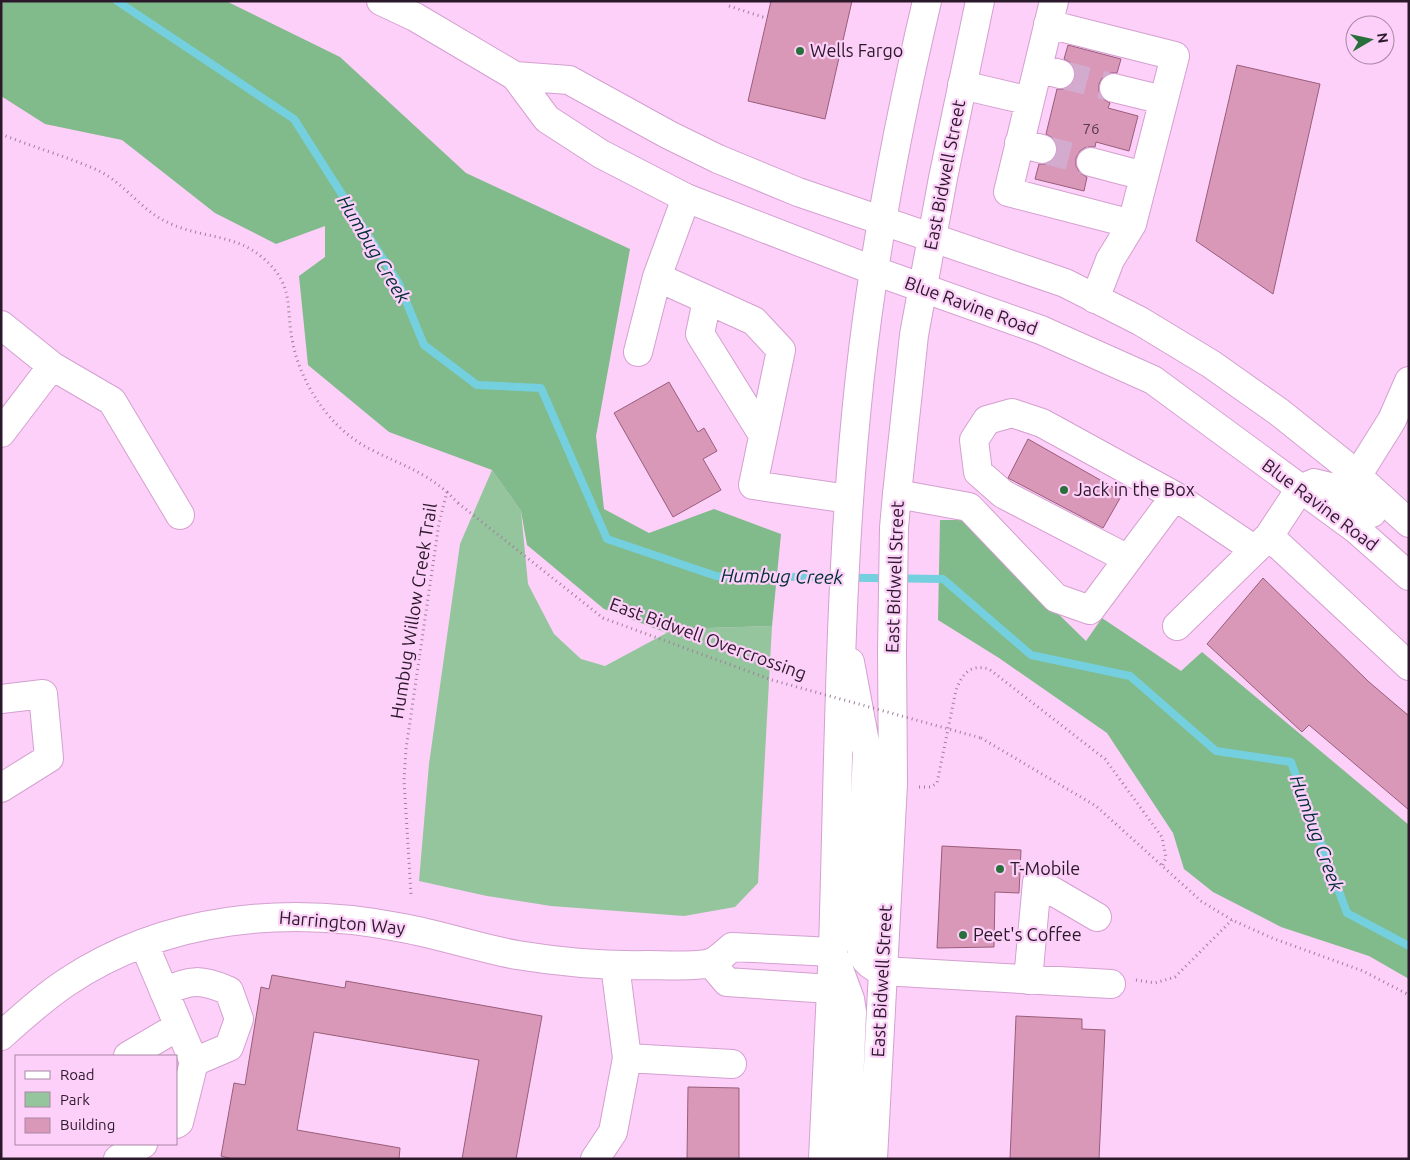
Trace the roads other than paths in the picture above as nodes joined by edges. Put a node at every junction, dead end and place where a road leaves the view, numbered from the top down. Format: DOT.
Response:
graph roads {
  1 [pos="381,1"];
  2 [pos="927,1"];
  3 [pos="980,1"];
  4 [pos="1051,13"];
  5 [pos="515,76"];
  6 [pos="962,85"];
  7 [pos="1114,88"];
  8 [pos="1163,100"];
  9 [pos="1030,101"];
  10 [pos="1091,162"];
  11 [pos="1144,176"];
  12 [pos="686,198"];
  13 [pos="882,223"];
  14 [pos="1132,224"];
  15 [pos="933,238"];
  16 [pos="875,271"];
  17 [pos="657,277"];
  18 [pos="924,288"];
  19 [pos="1095,299"];
  20 [pos="706,300"];
  21 [pos="1,325"];
  22 [pos="638,352"];
  23 [pos="52,366"];
  24 [pos="1409,381"];
  25 [pos="1,433"];
  26 [pos="763,435"];
  27 [pos="1357,476"];
  28 [pos="1300,489"];
  29 [pos="897,494"];
  30 [pos="1175,496"];
  31 [pos="849,507"];
  32 [pos="180,515"];
  33 [pos="1409,523"];
  34 [pos="1409,534"];
  35 [pos="1262,543"];
  36 [pos="1128,559"];
  37 [pos="1409,576"];
  38 [pos="841,625"];
  39 [pos="1177,626"];
  40 [pos="1409,666"];
  41 [pos="1,699"];
  42 [pos="1,788"];
  43 [pos="1097,917"];
  44 [pos="144,944"];
  45 [pos="833,952"];
  46 [pos="711,963"];
  47 [pos="615,965"];
  48 [pos="882,971"];
  49 [pos="1028,980"];
  50 [pos="1111,984"];
  51 [pos="830,989"];
  52 [pos="164,992"];
  53 [pos="179,1026"];
  54 [pos="1,1036"];
  55 [pos="130,1055"];
  56 [pos="627,1058"];
  57 [pos="194,1062"];
  58 [pos="732,1064"];
  59 [pos="178,1123"];
  60 [pos="107,1145"];
  61 [pos="141,1145"];
  62 [pos="117,1159"];
  63 [pos="595,1159"];
  64 [pos="823,1159"];
  65 [pos="846,1159"];
  66 [pos="873,1159"];
  1 -- 5 [label="main road, Blue Ravine Road"];
  2 -- 13 [label="main road"];
  3 -- 6 [label="main road, East Bidwell Street"];
  4 -- 8 [label="main road"];
  4 -- 9 [label="main road"];
  5 -- 12 [label="main road, Blue Ravine Road"];
  5 -- 13 [label="main road, Blue Ravine Road"];
  6 -- 9 [label="main road"];
  6 -- 15 [label="main road, East Bidwell Street"];
  7 -- 8 [label="main road"];
  8 -- 11 [label="main road"];
  9 -- 14 [label="main road"];
  10 -- 11 [label="main road"];
  11 -- 14 [label="main road"];
  12 -- 16 [label="main road, Blue Ravine Road"];
  12 -- 17 [label="main road"];
  13 -- 15 [label="main road, Blue Ravine Road"];
  13 -- 16 [label="main road"];
  14 -- 19 [label="main road"];
  15 -- 18 [label="main road, East Bidwell Street"];
  15 -- 19 [label="main road, Blue Ravine Road"];
  16 -- 18 [label="main road, Blue Ravine Road"];
  16 -- 31 [label="main road"];
  17 -- 20 [label="main road"];
  17 -- 22 [label="main road"];
  18 -- 28 [label="main road, Blue Ravine Road"];
  18 -- 29 [label="main road, East Bidwell Street"];
  19 -- 27 [label="main road, Blue Ravine Road"];
  20 -- 26 [label="main road"];
  20 -- 26 [label="main road"];
  21 -- 23 [label="main road"];
  23 -- 25 [label="main road"];
  23 -- 32 [label="main road"];
  24 -- 27 [label="main road"];
  26 -- 31 [label="main road"];
  27 -- 33 [label="main road, Blue Ravine Road"];
  28 -- 34 [label="main road"];
  28 -- 35 [label="main road"];
  28 -- 37 [label="main road, Blue Ravine Road"];
  29 -- 36 [label="main road"];
  29 -- 48 [label="main road, East Bidwell Street"];
  30 -- 35 [label="main road"];
  30 -- 36 [label="main road"];
  30 -- 36 [label="main road"];
  31 -- 38 [label="main road"];
  35 -- 39 [label="main road"];
  35 -- 40 [label="main road"];
  38 -- 45 [label="main road"];
  38 -- 48 [label="main road"];
  41 -- 42 [label="main road"];
  43 -- 49 [label="main road"];
  44 -- 47 [label="main road, Harrington Way"];
  44 -- 52 [label="main road"];
  44 -- 54 [label="main road, Harrington Way"];
  45 -- 46 [label="main road"];
  45 -- 51 [label="main road"];
  45 -- 65 [label="main road"];
  46 -- 47 [label="main road, Harrington Way"];
  46 -- 51 [label="main road"];
  47 -- 56 [label="main road"];
  48 -- 49 [label="main road"];
  48 -- 66 [label="main road, East Bidwell Street"];
  49 -- 50 [label="main road"];
  51 -- 64 [label="main road"];
  52 -- 53 [label="main road"];
  52 -- 57 [label="main road"];
  53 -- 55 [label="main road"];
  53 -- 57 [label="main road"];
  56 -- 58 [label="main road"];
  56 -- 63 [label="main road"];
  57 -- 59 [label="main road"];
  60 -- 62 [label="main road"];
  61 -- 62 [label="main road"];
}
